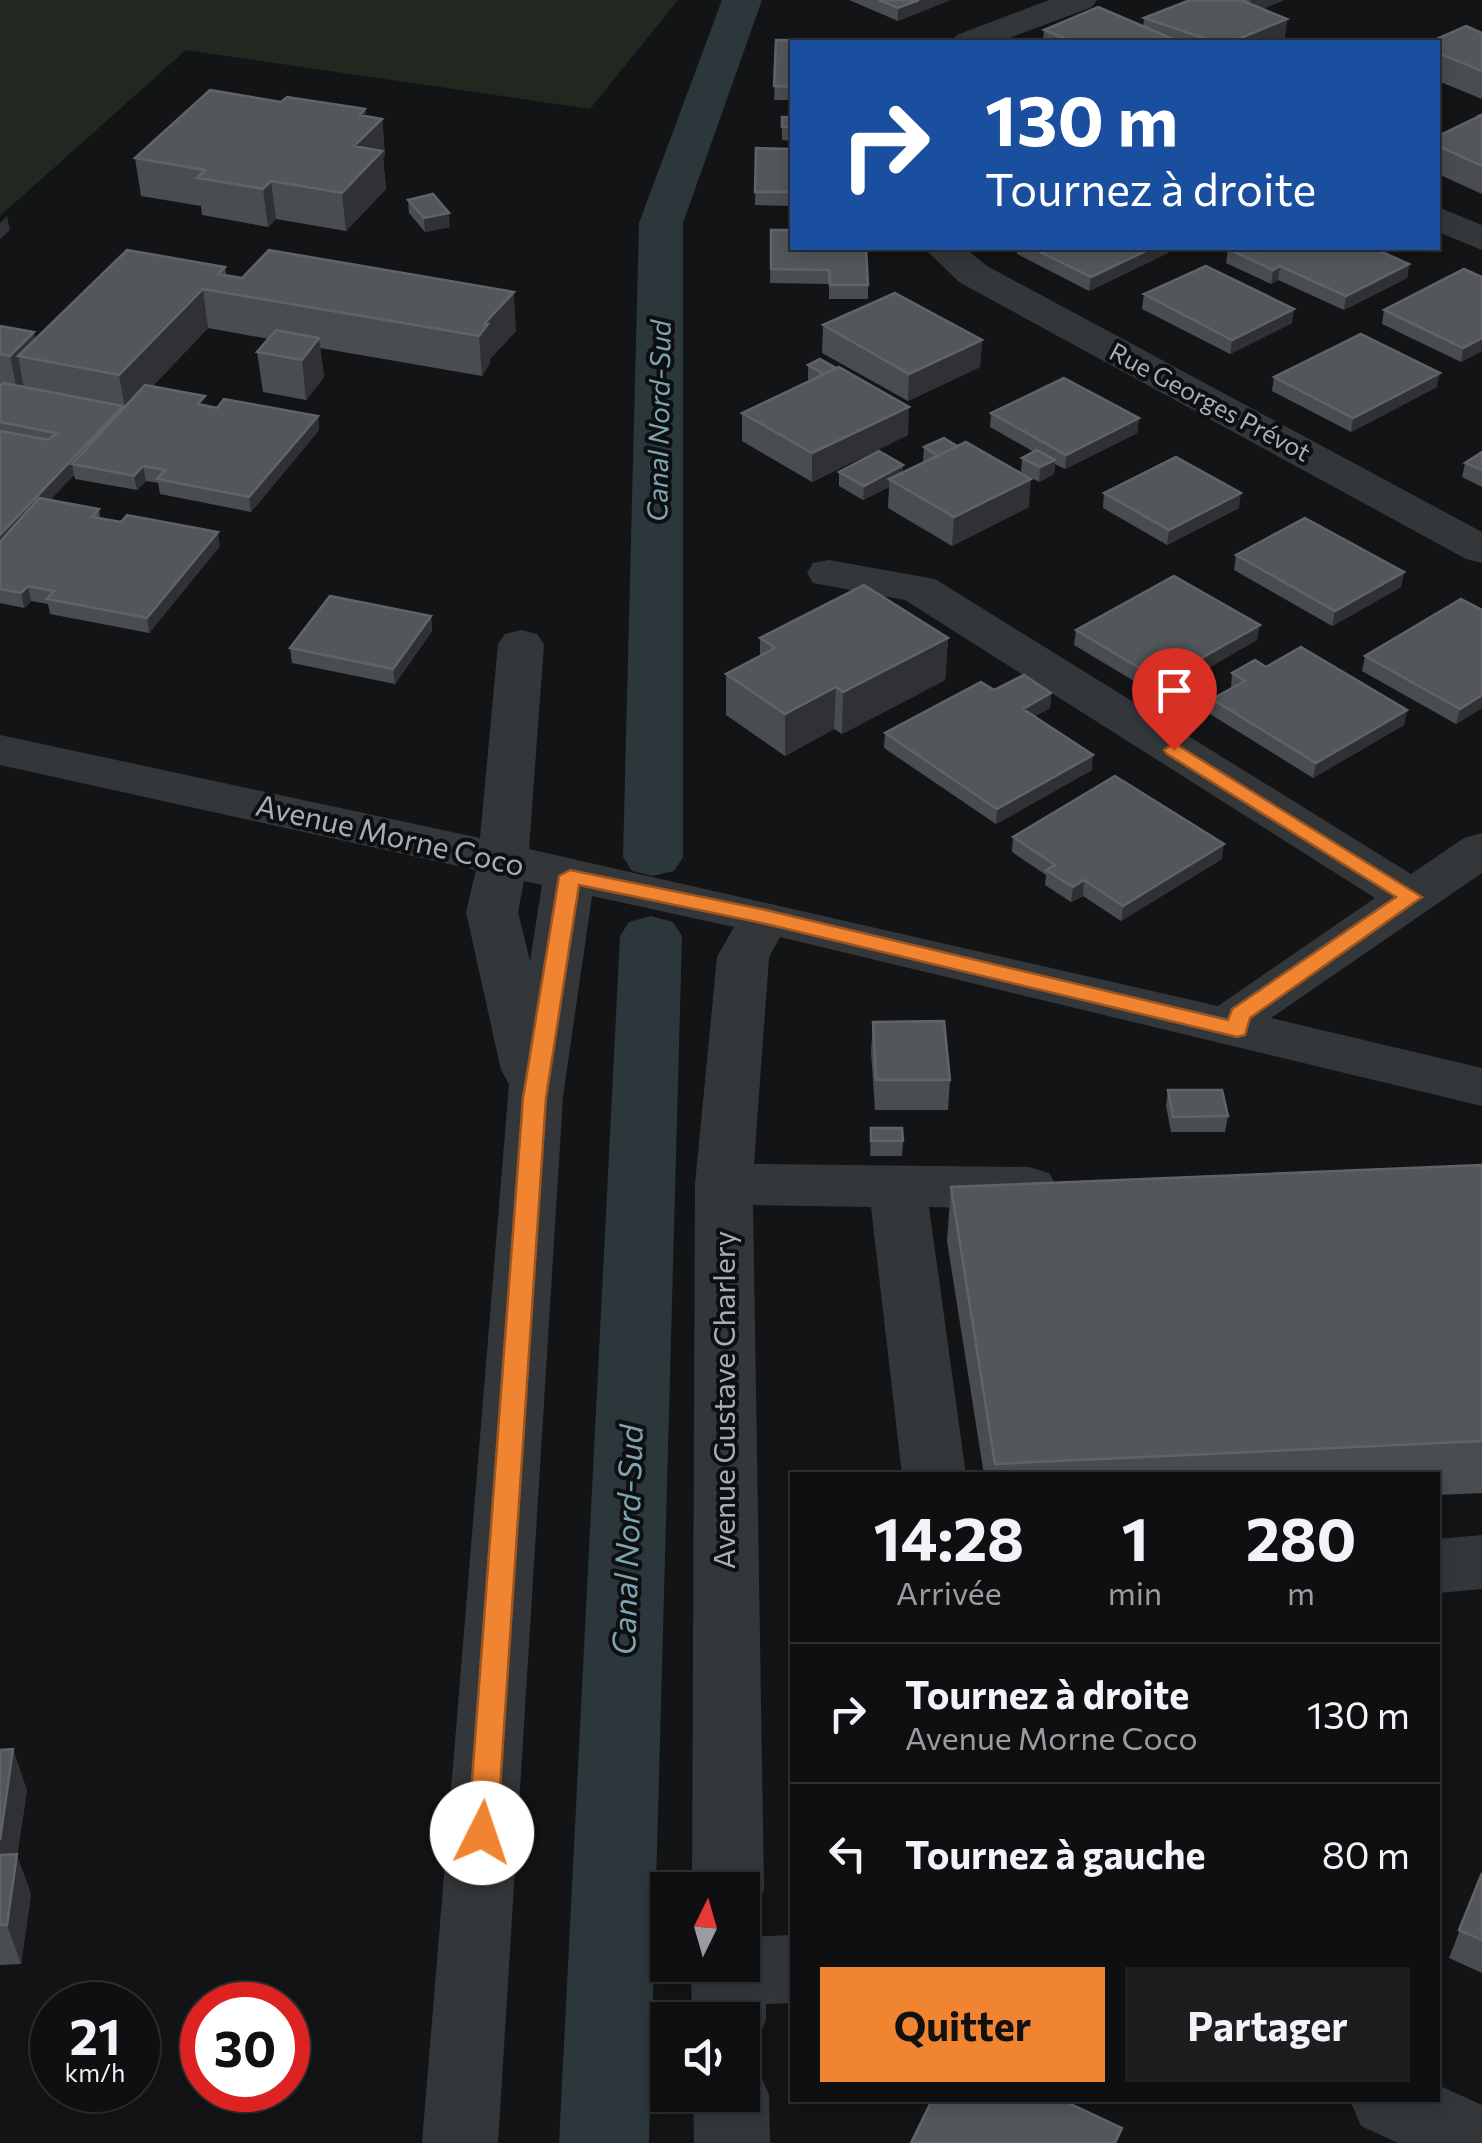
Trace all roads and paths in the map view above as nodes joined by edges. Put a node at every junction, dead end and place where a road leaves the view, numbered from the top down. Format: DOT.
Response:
graph roads {
  1 [pos="1080,0"];
  2 [pos="974,40"];
  3 [pos="1440,219"];
  4 [pos="1482,239"];
  5 [pos="945,250"];
  6 [pos="1482,550"];
  7 [pos="829,573"];
  8 [pos="521,644"];
  9 [pos="0,750"];
  10 [pos="1482,849"];
  11 [pos="503,862"];
  12 [pos="570,876"];
  13 [pos="1411,897"];
  14 [pos="766,917"];
  15 [pos="1237,1030"];
  16 [pos="1482,1087"];
  17 [pos="535,1098"];
  18 [pos="724,1184"];
  19 [pos="897,1186"];
  20 [pos="1072,1189"];
  21 [pos="934,1472"];
  22 [pos="1482,1562"];
  23 [pos="1440,1566"];
  24 [pos="728,1872"];
  25 [pos="1392,2102"];
  26 [pos="731,2112"];
  27 [pos="460,2143"];
  28 [pos="732,2143"];
  29 [pos="1480,2143"];
  1 -- 2 [label="street"];
  3 -- 4 [label="street"];
  5 -- 6 [label="street, Rue Georges Prévot"];
  7 -- 13 [label="street"];
  8 -- 11 [label="street"];
  9 -- 11 [label="street, Avenue Morne Coco"];
  10 -- 13 [label="street"];
  11 -- 12 [label="street, Avenue Morne Coco"];
  11 -- 17 [label="street"];
  12 -- 14 [label="street, Avenue Morne Coco"];
  12 -- 17 [label="street"];
  13 -- 15 [label="street"];
  14 -- 15 [label="street, Avenue Morne Coco"];
  14 -- 18 [label="street, Avenue Gustave Charlery"];
  15 -- 16 [label="street, Avenue Morne Coco"];
  17 -- 27 [label="street"];
  18 -- 19 [label="street"];
  18 -- 24 [label="street, Avenue Gustave Charlery"];
  19 -- 20 [label="street"];
  19 -- 21 [label="street"];
  22 -- 23 [label="street"];
  25 -- 29 [label="street"];
  26 -- 28 [label="street"];
}
